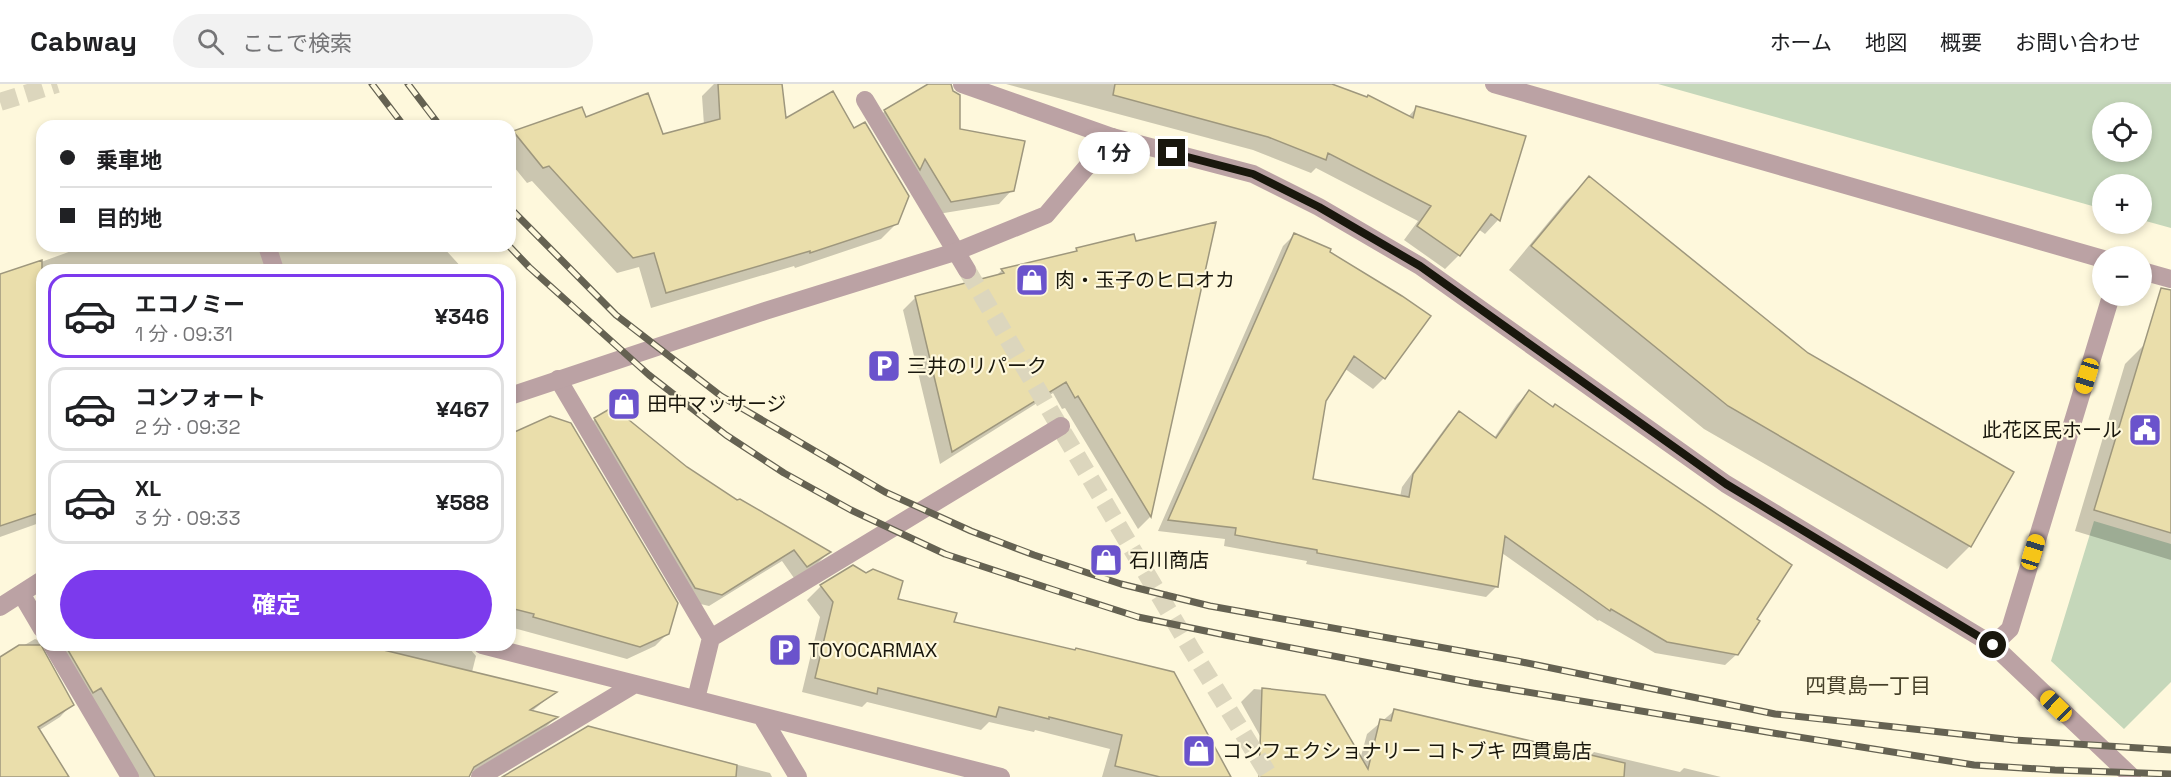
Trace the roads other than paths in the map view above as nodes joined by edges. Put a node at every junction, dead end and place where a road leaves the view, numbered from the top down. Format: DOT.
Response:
graph roads {
  1 [pos="962,84"];
  2 [pos="1494,84"];
  3 [pos="866,100"];
  4 [pos="1112,137"];
  5 [pos="955,252"];
  6 [pos="2092,256"];
  7 [pos="966,270"];
  8 [pos="2152,274"];
  9 [pos="2171,279"];
  10 [pos="2108,306"];
  11 [pos="558,379"];
  12 [pos="516,394"];
  13 [pos="1061,426"];
  14 [pos="36,584"];
  15 [pos="21,595"];
  16 [pos="0,608"];
  17 [pos="36,619"];
  18 [pos="711,638"];
  19 [pos="1993,645"];
  20 [pos="56,651"];
  21 [pos="506,651"];
  22 [pos="635,684"];
  23 [pos="696,699"];
  24 [pos="762,717"];
  25 [pos="130,777"];
  26 [pos="480,777"];
  27 [pos="798,777"];
  28 [pos="1000,777"];
  29 [pos="2132,777"];
  1 -- 4 [label="street"];
  2 -- 6 [label="street"];
  3 -- 5 [label="street"];
  4 -- 5 [label="street"];
  4 -- 19 [label="street"];
  5 -- 7 [label="street"];
  5 -- 11 [label="street"];
  8 -- 9 [label="street"];
  10 -- 19 [label="street"];
  11 -- 12 [label="street"];
  11 -- 18 [label="street"];
  13 -- 18 [label="street"];
  14 -- 15 [label="street"];
  15 -- 16 [label="street"];
  15 -- 17 [label="street"];
  18 -- 23 [label="street"];
  19 -- 29 [label="street"];
  20 -- 25 [label="street"];
  21 -- 22 [label="street"];
  22 -- 23 [label="street"];
  22 -- 26 [label="street"];
  23 -- 24 [label="street"];
  24 -- 27 [label="street"];
  24 -- 28 [label="street"];
}
